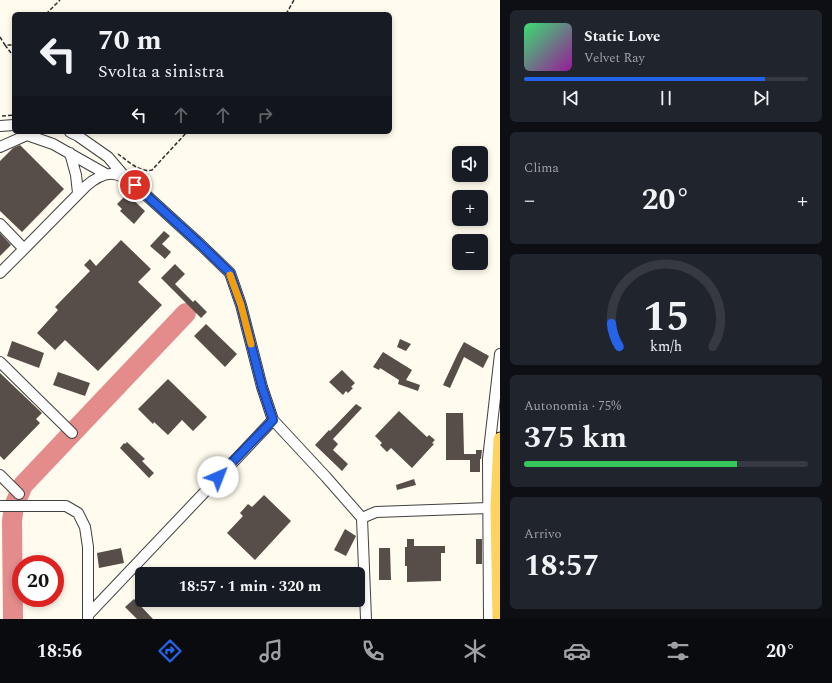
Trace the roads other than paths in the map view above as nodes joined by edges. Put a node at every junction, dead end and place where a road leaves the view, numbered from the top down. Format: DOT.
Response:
graph roads {
  1 [pos="12,125"];
  2 [pos="0,126"];
  3 [pos="74,134"];
  4 [pos="0,147"];
  5 [pos="70,153"];
  6 [pos="106,174"];
  7 [pos="125,177"];
  8 [pos="78,193"];
  9 [pos="0,224"];
  10 [pos="24,248"];
  11 [pos="0,273"];
  12 [pos="500,354"];
  13 [pos="0,362"];
  14 [pos="273,420"];
  15 [pos="72,433"];
  16 [pos="500,439"];
  17 [pos="0,475"];
  18 [pos="19,494"];
  19 [pos="0,506"];
  20 [pos="488,508"];
  21 [pos="362,518"];
  22 [pos="88,617"];
  23 [pos="366,619"];
  24 [pos="489,619"];
  25 [pos="499,619"];
  1 -- 2 [label="street"];
  3 -- 7 [label="street"];
  4 -- 5 [label="street"];
  5 -- 6 [label="street"];
  5 -- 8 [label="street"];
  6 -- 7 [label="street"];
  6 -- 8 [label="street"];
  7 -- 14 [label="street"];
  8 -- 10 [label="street"];
  9 -- 10 [label="street"];
  10 -- 11 [label="street"];
  12 -- 20 [label="street"];
  13 -- 15 [label="street"];
  14 -- 21 [label="street"];
  14 -- 22 [label="street"];
  16 -- 25 [label="main road"];
  17 -- 18 [label="street"];
  19 -- 22 [label="street"];
  20 -- 21 [label="street"];
  20 -- 24 [label="street"];
  21 -- 23 [label="street"];
}
